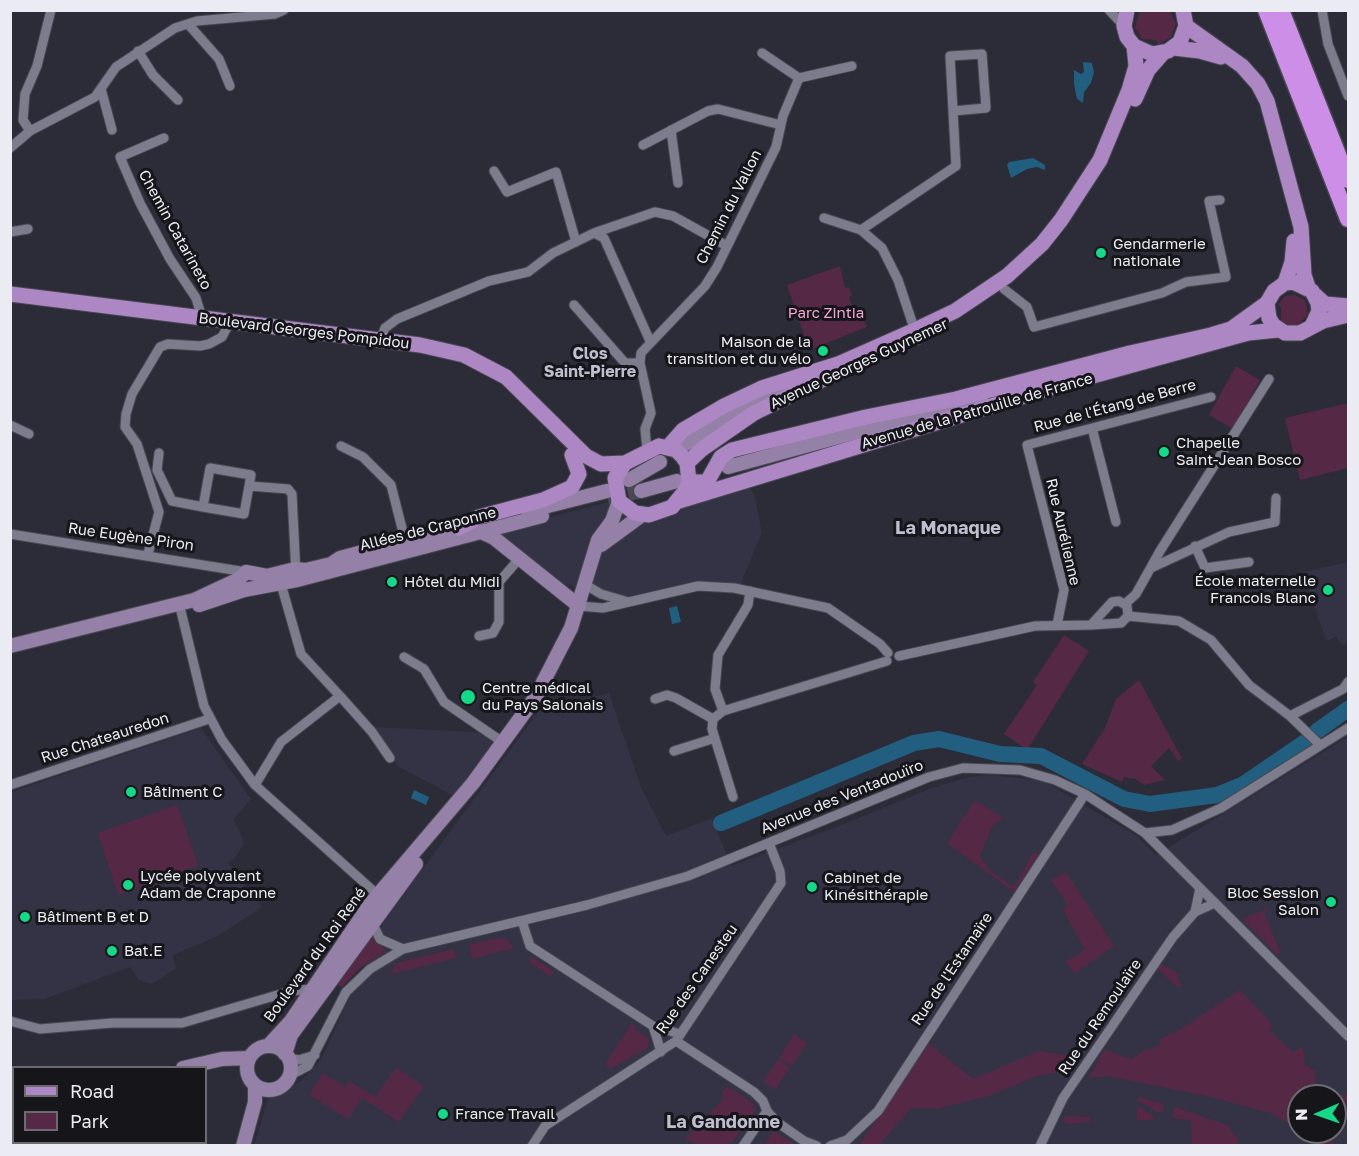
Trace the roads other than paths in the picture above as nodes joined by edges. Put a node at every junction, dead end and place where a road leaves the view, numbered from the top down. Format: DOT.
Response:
graph roads {
  1 [pos="51,10"];
  2 [pos="285,10"];
  3 [pos="1109,10"];
  4 [pos="1127,10"];
  5 [pos="1266,10"];
  6 [pos="1281,10"];
  7 [pos="1289,10"];
  8 [pos="1322,11"];
  9 [pos="253,13"];
  10 [pos="1185,18"];
  11 [pos="188,24"];
  12 [pos="1124,26"];
  13 [pos="1134,46"];
  14 [pos="138,51"];
  15 [pos="1168,51"];
  16 [pos="762,53"];
  17 [pos="1232,60"];
  18 [pos="852,66"];
  19 [pos="799,78"];
  20 [pos="230,86"];
  21 [pos="101,89"];
  22 [pos="1348,96"];
  23 [pos="178,100"];
  24 [pos="953,111"];
  25 [pos="781,125"];
  26 [pos="112,130"];
  27 [pos="671,130"];
  28 [pos="30,131"];
  29 [pos="164,138"];
  30 [pos="643,145"];
  31 [pos="10,148"];
  32 [pos="1348,149"];
  33 [pos="494,171"];
  34 [pos="1348,180"];
  35 [pos="678,183"];
  36 [pos="1220,200"];
  37 [pos="1294,208"];
  38 [pos="824,218"];
  39 [pos="1348,219"];
  40 [pos="28,229"];
  41 [pos="861,230"];
  42 [pos="10,232"];
  43 [pos="594,233"];
  44 [pos="576,242"];
  45 [pos="727,246"];
  46 [pos="1285,283"];
  47 [pos="1004,289"];
  48 [pos="1312,291"];
  49 [pos="10,294"];
  50 [pos="1267,303"];
  51 [pos="574,305"];
  52 [pos="1348,306"];
  53 [pos="1348,315"];
  54 [pos="202,318"];
  55 [pos="230,322"];
  56 [pos="1312,326"];
  57 [pos="1278,330"];
  58 [pos="916,335"];
  59 [pos="380,341"];
  60 [pos="650,341"];
  61 [pos="1130,360"];
  62 [pos="640,363"];
  63 [pos="838,364"];
  64 [pos="1269,379"];
  65 [pos="1060,385"];
  66 [pos="1211,397"];
  67 [pos="956,399"];
  68 [pos="10,424"];
  69 [pos="886,424"];
  70 [pos="1092,428"];
  71 [pos="29,434"];
  72 [pos="566,439"];
  73 [pos="686,444"];
  74 [pos="1027,445"];
  75 [pos="342,447"];
  76 [pos="668,447"];
  77 [pos="647,450"];
  78 [pos="159,453"];
  79 [pos="572,454"];
  80 [pos="660,462"];
  81 [pos="624,463"];
  82 [pos="687,463"];
  83 [pos="728,467"];
  84 [pos="683,481"];
  85 [pos="249,486"];
  86 [pos="641,491"];
  87 [pos="615,492"];
  88 [pos="1276,498"];
  89 [pos="155,499"];
  90 [pos="172,501"];
  91 [pos="679,501"];
  92 [pos="203,507"];
  93 [pos="642,515"];
  94 [pos="1116,522"];
  95 [pos="516,523"];
  96 [pos="459,528"];
  97 [pos="483,533"];
  98 [pos="10,534"];
  99 [pos="406,544"];
  100 [pos="1195,546"];
  101 [pos="597,548"];
  102 [pos="148,554"];
  103 [pos="519,559"];
  104 [pos="1249,562"];
  105 [pos="1151,568"];
  106 [pos="296,575"];
  107 [pos="249,581"];
  108 [pos="281,584"];
  109 [pos="586,585"];
  110 [pos="750,591"];
  111 [pos="625,601"];
  112 [pos="1125,604"];
  113 [pos="579,606"];
  114 [pos="180,607"];
  115 [pos="1108,607"];
  116 [pos="1128,616"];
  117 [pos="1114,622"];
  118 [pos="1057,625"];
  119 [pos="1091,625"];
  120 [pos="479,636"];
  121 [pos="10,646"];
  122 [pos="10,654"];
  123 [pos="404,657"];
  124 [pos="887,657"];
  125 [pos="1348,682"];
  126 [pos="1348,688"];
  127 [pos="340,696"];
  128 [pos="655,699"];
  129 [pos="723,711"];
  130 [pos="209,718"];
  131 [pos="712,719"];
  132 [pos="1293,719"];
  133 [pos="1348,728"];
  134 [pos="715,738"];
  135 [pos="504,743"];
  136 [pos="1320,745"];
  137 [pos="674,751"];
  138 [pos="390,758"];
  139 [pos="10,785"];
  140 [pos="255,785"];
  141 [pos="1085,794"];
  142 [pos="734,796"];
  143 [pos="458,801"];
  144 [pos="1172,830"];
  145 [pos="1145,833"];
  146 [pos="769,843"];
  147 [pos="1161,848"];
  148 [pos="1200,888"];
  149 [pos="378,895"];
  150 [pos="1215,903"];
  151 [pos="1195,912"];
  152 [pos="522,921"];
  153 [pos="372,922"];
  154 [pos="403,949"];
  155 [pos="311,989"];
  156 [pos="10,1021"];
  157 [pos="652,1026"];
  158 [pos="1348,1036"];
  159 [pos="678,1038"];
  160 [pos="268,1046"];
  161 [pos="661,1052"];
  162 [pos="315,1055"];
  163 [pos="286,1056"];
  164 [pos="248,1064"];
  165 [pos="192,1066"];
  166 [pos="207,1071"];
  167 [pos="289,1076"];
  168 [pos="255,1085"];
  169 [pos="270,1090"];
  170 [pos="767,1111"];
  171 [pos="243,1146"];
  172 [pos="252,1146"];
  173 [pos="532,1146"];
  174 [pos="743,1146"];
  175 [pos="817,1146"];
  176 [pos="830,1146"];
  177 [pos="1040,1146"];
  1 -- 28 [label="street"];
  2 -- 9 [label="street"];
  3 -- 12 [label="street"];
  4 -- 12 [label="main road"];
  5 -- 39 [label="highway"];
  6 -- 34 [label="highway"];
  7 -- 32 [label="highway"];
  8 -- 22 [label="street"];
  9 -- 11 [label="street"];
  10 -- 15 [label="main road, Avenue Georges Guynemer"];
  10 -- 17 [label="main road"];
  11 -- 14 [label="street"];
  11 -- 20 [label="street"];
  12 -- 13 [label="main road"];
  13 -- 15 [label="main road"];
  13 -- 58 [label="main road, Avenue Georges Guynemer"];
  14 -- 21 [label="street"];
  14 -- 23 [label="street"];
  15 -- 17 [label="main road"];
  15 -- 47 [label="main road, Avenue Georges Guynemer"];
  16 -- 19 [label="street"];
  17 -- 37 [label="main road"];
  18 -- 19 [label="street"];
  19 -- 25 [label="street, Chemin du Vallon"];
  21 -- 26 [label="street"];
  21 -- 28 [label="street"];
  24 -- 24 [label="street"];
  24 -- 41 [label="street"];
  25 -- 27 [label="street"];
  25 -- 45 [label="street, Chemin du Vallon"];
  27 -- 30 [label="street"];
  27 -- 35 [label="street"];
  28 -- 31 [label="street"];
  29 -- 54 [label="street, Chemin Catarineto"];
  33 -- 44 [label="street"];
  36 -- 47 [label="street"];
  37 -- 46 [label="main road"];
  37 -- 48 [label="main road"];
  38 -- 41 [label="street"];
  40 -- 42 [label="street"];
  41 -- 58 [label="street"];
  43 -- 44 [label="street"];
  43 -- 45 [label="street"];
  43 -- 60 [label="street"];
  44 -- 59 [label="street"];
  45 -- 60 [label="street, Chemin du Vallon"];
  46 -- 48 [label="main road"];
  46 -- 50 [label="main road"];
  47 -- 58 [label="main road, Avenue Georges Guynemer"];
  48 -- 52 [label="main road"];
  48 -- 56 [label="main road"];
  49 -- 54 [label="main road, Boulevard Georges Pompidou"];
  50 -- 57 [label="main road"];
  50 -- 61 [label="main road"];
  51 -- 62 [label="street"];
  53 -- 56 [label="main road"];
  54 -- 55 [label="main road, Boulevard Georges Pompidou"];
  55 -- 59 [label="main road, Boulevard Georges Pompidou"];
  55 -- 89 [label="street"];
  56 -- 57 [label="main road"];
  57 -- 61 [label="main road, Avenue de la Patrouille de France"];
  58 -- 63 [label="main road, Avenue Georges Guynemer"];
  58 -- 82 [label="main road, Avenue Georges Guynemer"];
  59 -- 72 [label="main road, Boulevard Georges Pompidou"];
  60 -- 62 [label="street, Chemin du Vallon"];
  61 -- 65 [label="main road, Avenue de la Patrouille de France"];
  61 -- 67 [label="main road"];
  62 -- 77 [label="street"];
  63 -- 73 [label="main road, Avenue Georges Guynemer"];
  63 -- 76 [label="main road, Avenue Georges Guynemer"];
  64 -- 105 [label="street"];
  65 -- 69 [label="main road"];
  65 -- 91 [label="main road, Avenue de la Patrouille de France"];
  66 -- 70 [label="street, Rue de l'Étang de Berre"];
  67 -- 69 [label="main road"];
  67 -- 84 [label="main road"];
  68 -- 71 [label="street"];
  69 -- 83 [label="main road"];
  70 -- 74 [label="street, Rue de l'Étang de Berre"];
  70 -- 94 [label="street"];
  72 -- 79 [label="main road, Boulevard Georges Pompidou"];
  72 -- 81 [label="main road, Boulevard Georges Pompidou"];
  74 -- 118 [label="street, Rue Aurélienne"];
  75 -- 99 [label="street"];
  76 -- 77 [label="main road"];
  76 -- 82 [label="main road"];
  77 -- 81 [label="main road"];
  78 -- 90 [label="street"];
  79 -- 87 [label="main road"];
  79 -- 96 [label="main road"];
  80 -- 87 [label="main road"];
  81 -- 87 [label="main road"];
  82 -- 84 [label="main road"];
  84 -- 86 [label="main road"];
  84 -- 91 [label="main road"];
  85 -- 92 [label="street"];
  85 -- 92 [label="street"];
  85 -- 106 [label="street"];
  87 -- 93 [label="main road"];
  87 -- 95 [label="main road, Allées de Craponne"];
  87 -- 96 [label="main road, Allées de Craponne"];
  87 -- 101 [label="main road, Boulevard du Roi René"];
  88 -- 100 [label="street"];
  89 -- 90 [label="street"];
  89 -- 102 [label="street"];
  90 -- 92 [label="street"];
  91 -- 93 [label="main road"];
  93 -- 101 [label="main road"];
  95 -- 96 [label="main road"];
  95 -- 97 [label="main road, Allées de Craponne"];
  96 -- 99 [label="main road, Allées de Craponne"];
  97 -- 103 [label="main road"];
  97 -- 106 [label="main road, Allées de Craponne"];
  98 -- 102 [label="street, Rue Eugène Piron"];
  99 -- 106 [label="main road, Allées de Craponne"];
  100 -- 104 [label="street"];
  100 -- 105 [label="street"];
  101 -- 109 [label="main road, Boulevard du Roi René"];
  102 -- 107 [label="street, Rue Eugène Piron"];
  103 -- 113 [label="main road"];
  103 -- 120 [label="street"];
  105 -- 112 [label="street"];
  106 -- 107 [label="main road, Allées de Craponne"];
  106 -- 108 [label="main road, Allées de Craponne"];
  107 -- 108 [label="main road, Allées de Craponne"];
  107 -- 114 [label="main road, Allées de Craponne"];
  108 -- 127 [label="street"];
  109 -- 111 [label="street"];
  109 -- 113 [label="main road, Boulevard du Roi René"];
  110 -- 111 [label="street"];
  110 -- 124 [label="street"];
  110 -- 129 [label="street"];
  111 -- 113 [label="street"];
  112 -- 115 [label="street"];
  112 -- 116 [label="street"];
  113 -- 135 [label="main road, Boulevard du Roi René"];
  114 -- 121 [label="main road, Allées de Craponne"];
  114 -- 122 [label="main road, Allées de Craponne"];
  114 -- 130 [label="street"];
  115 -- 117 [label="street"];
  115 -- 119 [label="street"];
  116 -- 117 [label="street"];
  116 -- 132 [label="street"];
  117 -- 119 [label="street"];
  118 -- 119 [label="street"];
  118 -- 124 [label="street"];
  123 -- 135 [label="street"];
  124 -- 129 [label="street"];
  125 -- 132 [label="street"];
  126 -- 132 [label="street"];
  127 -- 138 [label="street"];
  127 -- 140 [label="street"];
  128 -- 131 [label="street"];
  129 -- 131 [label="street"];
  130 -- 139 [label="street, Rue Chateauredon"];
  130 -- 140 [label="street"];
  131 -- 134 [label="street"];
  132 -- 136 [label="street"];
  133 -- 136 [label="street"];
  134 -- 137 [label="street"];
  134 -- 142 [label="street"];
  135 -- 143 [label="main road, Boulevard du Roi René"];
  136 -- 144 [label="street"];
  140 -- 149 [label="street"];
  141 -- 145 [label="street, Avenue des Ventadouïro"];
  141 -- 146 [label="street, Avenue des Ventadouïro"];
  141 -- 176 [label="street, Rue de l'Estamaïre"];
  143 -- 149 [label="main road, Boulevard du Roi René"];
  143 -- 153 [label="main road, Boulevard du Roi René"];
  144 -- 145 [label="street"];
  144 -- 147 [label="street"];
  145 -- 147 [label="street, Avenue des Ventadouïro"];
  146 -- 152 [label="street, Avenue des Ventadouïro"];
  146 -- 159 [label="street, Rue des Canesteu"];
  147 -- 148 [label="street, Avenue des Ventadouïro"];
  148 -- 150 [label="street, Avenue des Ventadouïro"];
  148 -- 151 [label="street, Rue du Remoulaïre"];
  149 -- 155 [label="main road, Boulevard du Roi René"];
  150 -- 151 [label="street, Rue du Remoulaïre"];
  150 -- 158 [label="street, Avenue des Ventadouïro"];
  151 -- 177 [label="street, Rue du Remoulaïre"];
  152 -- 154 [label="street, Avenue des Ventadouïro"];
  152 -- 157 [label="street"];
  153 -- 154 [label="street"];
  153 -- 163 [label="main road, Boulevard du Roi René"];
  154 -- 162 [label="street, Avenue des Ventadouïro"];
  155 -- 156 [label="street"];
  155 -- 160 [label="main road, Boulevard du Roi René"];
  157 -- 159 [label="street"];
  157 -- 161 [label="street"];
  159 -- 161 [label="street, Rue des Canesteu"];
  159 -- 170 [label="street"];
  160 -- 163 [label="main road"];
  160 -- 164 [label="main road"];
  161 -- 173 [label="street, Rue des Canesteu"];
  162 -- 163 [label="street"];
  162 -- 167 [label="street"];
  163 -- 167 [label="main road"];
  164 -- 165 [label="main road"];
  164 -- 166 [label="main road"];
  164 -- 168 [label="main road"];
  167 -- 169 [label="main road"];
  168 -- 169 [label="main road"];
  168 -- 171 [label="main road"];
  169 -- 172 [label="main road"];
  170 -- 174 [label="street"];
  170 -- 175 [label="street"];
}
